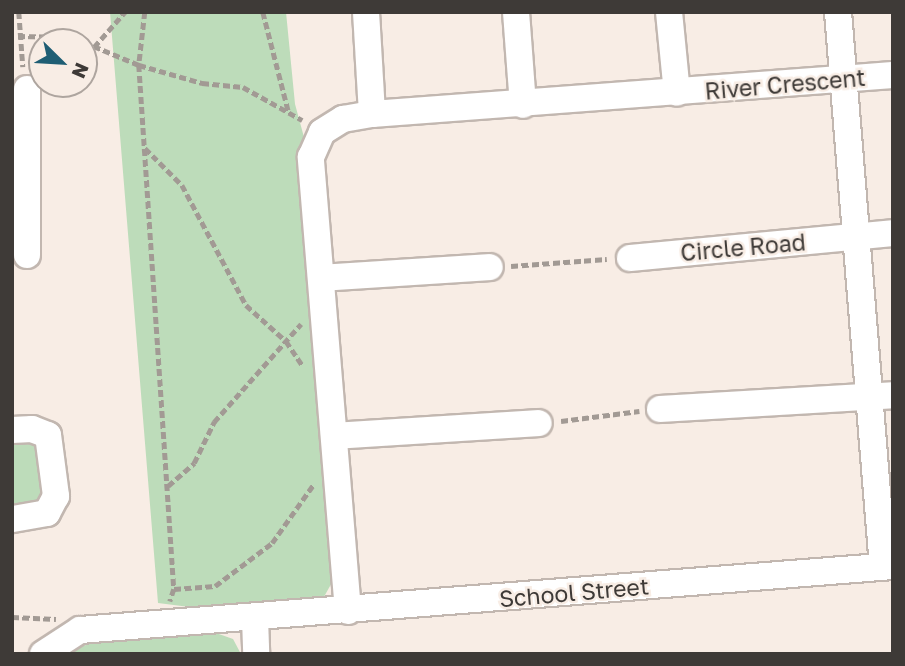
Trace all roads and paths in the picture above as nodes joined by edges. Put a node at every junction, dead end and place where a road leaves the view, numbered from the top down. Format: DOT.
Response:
graph roads {
  1 [pos="19,12"];
  2 [pos="125,12"];
  3 [pos="145,12"];
  4 [pos="263,12"];
  5 [pos="366,12"];
  6 [pos="516,12"];
  7 [pos="669,12"];
  8 [pos="838,12"];
  9 [pos="18,36"];
  10 [pos="28,36"];
  11 [pos="98,42"];
  12 [pos="98,49"];
  13 [pos="139,65"];
  14 [pos="893,75"];
  15 [pos="844,79"];
  16 [pos="27,89"];
  17 [pos="677,93"];
  18 [pos="523,105"];
  19 [pos="289,113"];
  20 [pos="372,114"];
  21 [pos="322,132"];
  22 [pos="145,147"];
  23 [pos="18,200"];
  24 [pos="893,233"];
  25 [pos="856,236"];
  26 [pos="27,255"];
  27 [pos="630,258"];
  28 [pos="490,267"];
  29 [pos="321,278"];
  30 [pos="286,341"];
  31 [pos="329,378"];
  32 [pos="882,396"];
  33 [pos="660,409"];
  34 [pos="540,423"];
  35 [pos="12,430"];
  36 [pos="334,436"];
  37 [pos="318,473"];
  38 [pos="167,487"];
  39 [pos="12,519"];
  40 [pos="888,566"];
  41 [pos="174,589"];
  42 [pos="348,611"];
  43 [pos="255,618"];
  44 [pos="162,624"];
  45 [pos="43,654"];
  46 [pos="256,654"];
  1 -- 9 [label="path"];
  2 -- 11 [label="path"];
  3 -- 13 [label="path"];
  4 -- 19 [label="path"];
  5 -- 20 [label="street"];
  6 -- 18 [label="street"];
  7 -- 17 [label="street, River Crescent"];
  8 -- 15 [label="street"];
  9 -- 10 [label="path"];
  9 -- 16 [label="path"];
  12 -- 13 [label="path"];
  13 -- 19 [label="path"];
  13 -- 22 [label="path"];
  14 -- 15 [label="street, River Crescent"];
  15 -- 17 [label="street, River Crescent"];
  15 -- 25 [label="street"];
  16 -- 23 [label="street"];
  17 -- 18 [label="street, River Crescent"];
  18 -- 20 [label="street, River Crescent"];
  19 -- 21 [label="path"];
  20 -- 21 [label="street, River Crescent"];
  21 -- 29 [label="street"];
  22 -- 30 [label="path"];
  22 -- 38 [label="path"];
  23 -- 26 [label="street"];
  24 -- 25 [label="street, Circle Road"];
  25 -- 27 [label="street, Circle Road"];
  25 -- 32 [label="street"];
  27 -- 28 [label="path"];
  28 -- 29 [label="street"];
  29 -- 30 [label="path"];
  29 -- 31 [label="street"];
  30 -- 31 [label="path"];
  30 -- 38 [label="path"];
  31 -- 36 [label="street"];
  32 -- 33 [label="street"];
  32 -- 40 [label="street"];
  33 -- 34 [label="path"];
  34 -- 36 [label="street"];
  35 -- 39 [label="street"];
  36 -- 42 [label="street"];
  37 -- 41 [label="path"];
  38 -- 41 [label="path"];
  40 -- 42 [label="street, School Street"];
  41 -- 44 [label="path"];
  42 -- 43 [label="street, School Street"];
  43 -- 44 [label="street, School Street"];
  43 -- 46 [label="street"];
  44 -- 45 [label="street, School Street"];
}
